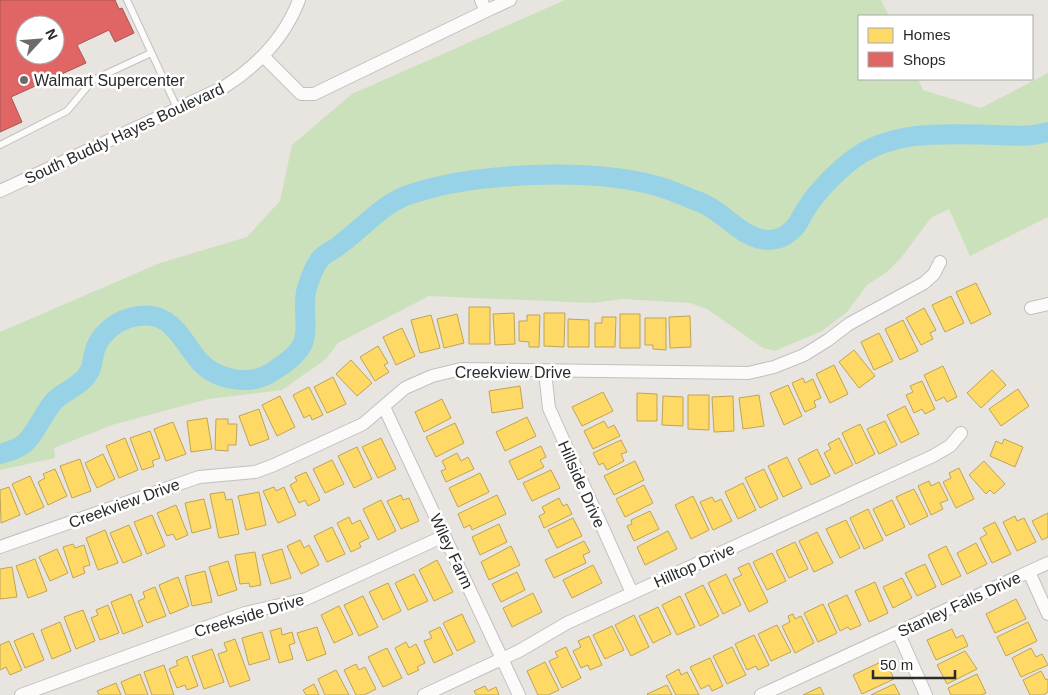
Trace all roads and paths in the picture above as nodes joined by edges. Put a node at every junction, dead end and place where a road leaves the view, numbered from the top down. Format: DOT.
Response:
graph roads {
  1 [pos="127,0"];
  2 [pos="300,0"];
  3 [pos="510,0"];
  4 [pos="483,6"];
  5 [pos="152,53"];
  6 [pos="263,56"];
  7 [pos="178,110"];
  8 [pos="0,145"];
  9 [pos="0,191"];
  10 [pos="940,262"];
  11 [pos="1048,304"];
  12 [pos="1031,308"];
  13 [pos="545,372"];
  14 [pos="384,408"];
  15 [pos="961,434"];
  16 [pos="444,536"];
  17 [pos="0,547"];
  18 [pos="1048,563"];
  19 [pos="1029,572"];
  20 [pos="632,593"];
  21 [pos="1048,614"];
  22 [pos="898,632"];
  23 [pos="502,659"];
  24 [pos="763,694"];
  25 [pos="21,695"];
  26 [pos="424,695"];
  27 [pos="519,695"];
  28 [pos="926,695"];
  1 -- 5 [label="lane"];
  2 -- 6 [label="street, South Buddy Hayes Boulevard"];
  3 -- 4 [label="street"];
  4 -- 6 [label="street"];
  5 -- 7 [label="lane"];
  5 -- 8 [label="lane"];
  6 -- 7 [label="street, South Buddy Hayes Boulevard"];
  7 -- 9 [label="street, South Buddy Hayes Boulevard"];
  10 -- 13 [label="street, Creekview Drive"];
  11 -- 12 [label="street"];
  13 -- 14 [label="street, Creekview Drive"];
  13 -- 20 [label="street, Hillside Drive"];
  14 -- 16 [label="street, Wiley Farm"];
  14 -- 17 [label="street, Creekview Drive"];
  15 -- 20 [label="street, Hilltop Drive"];
  16 -- 23 [label="street, Wiley Farm"];
  16 -- 25 [label="street, Creekside Drive"];
  18 -- 19 [label="street, Stanley Falls Drive"];
  19 -- 21 [label="street"];
  19 -- 22 [label="street, Stanley Falls Drive"];
  20 -- 23 [label="street, Hilltop Drive"];
  22 -- 24 [label="street, Stanley Falls Drive"];
  22 -- 28 [label="street"];
  23 -- 26 [label="street, Hilltop Drive"];
  23 -- 27 [label="street, Wiley Farm"];
}
